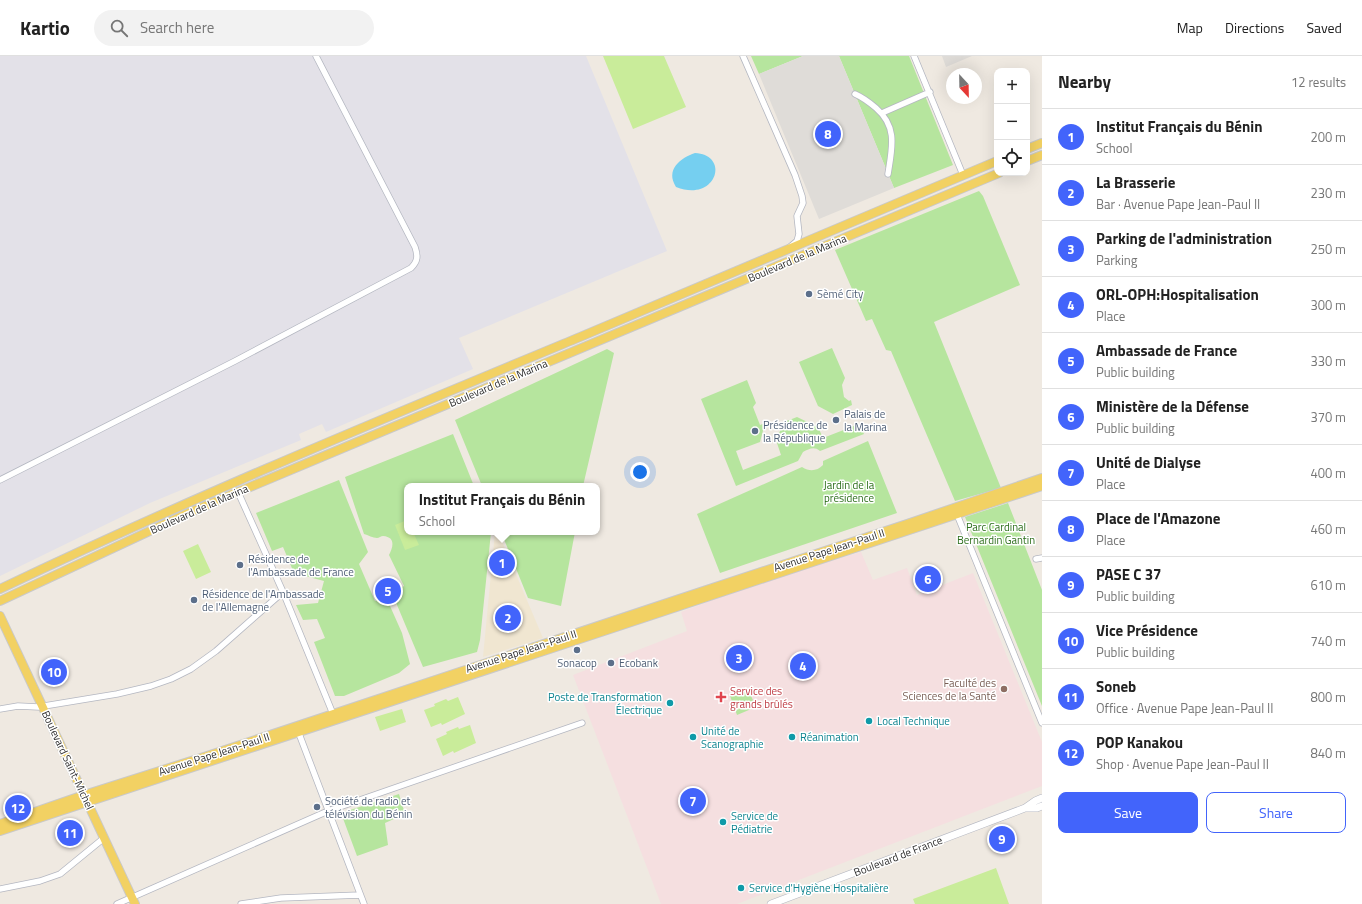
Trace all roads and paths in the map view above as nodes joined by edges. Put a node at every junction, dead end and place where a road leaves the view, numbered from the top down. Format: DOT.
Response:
graph roads {
  1 [pos="316,56"];
  2 [pos="743,56"];
  3 [pos="914,56"];
  4 [pos="930,92"];
  5 [pos="855,94"];
  6 [pos="882,113"];
  7 [pos="1042,143"];
  8 [pos="1030,148"];
  9 [pos="1042,155"];
  10 [pos="1030,160"];
  11 [pos="994,163"];
  12 [pos="888,174"];
  13 [pos="964,175"];
  14 [pos="994,175"];
  15 [pos="786,250"];
  16 [pos="651,307"];
  17 [pos="624,319"];
  18 [pos="651,319"];
  19 [pos="626,329"];
  20 [pos="1042,478"];
  21 [pos="0,480"];
  22 [pos="1042,486"];
  23 [pos="238,492"];
  24 [pos="955,511"];
  25 [pos="0,589"];
  26 [pos="283,592"];
  27 [pos="0,601"];
  28 [pos="0,616"];
  29 [pos="606,627"];
  30 [pos="42,706"];
  31 [pos="0,710"];
  32 [pos="333,714"];
  33 [pos="582,723"];
  34 [pos="1042,723"];
  35 [pos="297,730"];
  36 [pos="1042,798"];
  37 [pos="86,799"];
  38 [pos="1042,806"];
  39 [pos="1025,808"];
  40 [pos="328,811"];
  41 [pos="0,824"];
  42 [pos="0,831"];
  43 [pos="104,838"];
  44 [pos="0,889"];
  45 [pos="360,895"];
  46 [pos="134,900"];
  47 [pos="117,904"];
  48 [pos="242,904"];
  49 [pos="364,904"];
  50 [pos="771,904"];
  1 -- 21 [label="street"];
  2 -- 15 [label="street"];
  3 -- 4 [label="street"];
  4 -- 6 [label="street"];
  4 -- 13 [label="street"];
  5 -- 6 [label="street"];
  6 -- 12 [label="street"];
  7 -- 8 [label="main road"];
  9 -- 10 [label="main road"];
  11 -- 13 [label="main road, Boulevard de la Marina"];
  13 -- 15 [label="main road, Boulevard de la Marina"];
  14 -- 18 [label="main road, Boulevard de la Marina"];
  15 -- 16 [label="main road, Boulevard de la Marina"];
  16 -- 17 [label="main road, Boulevard de la Marina"];
  16 -- 18 [label="main road"];
  17 -- 19 [label="main road"];
  17 -- 25 [label="main road, Boulevard de la Marina"];
  18 -- 19 [label="main road, Boulevard de la Marina"];
  19 -- 23 [label="main road, Boulevard de la Marina"];
  20 -- 24 [label="main road, Avenue Pape Jean-Paul II"];
  22 -- 24 [label="main road, Avenue Pape Jean-Paul II"];
  23 -- 26 [label="street"];
  23 -- 27 [label="main road, Boulevard de la Marina"];
  24 -- 29 [label="main road, Avenue Pape Jean-Paul II"];
  24 -- 34 [label="street"];
  26 -- 30 [label="street"];
  26 -- 32 [label="street"];
  28 -- 30 [label="main road, Boulevard Saint-Michel"];
  29 -- 32 [label="main road, Avenue Pape Jean-Paul II"];
  29 -- 35 [label="main road, Avenue Pape Jean-Paul II"];
  30 -- 31 [label="street"];
  30 -- 37 [label="main road, Boulevard Saint-Michel"];
  32 -- 35 [label="main road, Avenue Pape Jean-Paul II"];
  33 -- 40 [label="street"];
  35 -- 37 [label="main road, Avenue Pape Jean-Paul II"];
  35 -- 40 [label="street"];
  36 -- 39 [label="street, Boulevard de France"];
  37 -- 41 [label="main road, Avenue Pape Jean-Paul II"];
  37 -- 42 [label="main road, Avenue Pape Jean-Paul II"];
  37 -- 43 [label="main road, Boulevard Saint-Michel"];
  38 -- 39 [label="street, Boulevard de France"];
  39 -- 50 [label="street, Boulevard de France"];
  40 -- 45 [label="street"];
  40 -- 46 [label="street"];
  43 -- 44 [label="street"];
  43 -- 46 [label="main road, Boulevard Saint-Michel"];
  45 -- 48 [label="street"];
  45 -- 49 [label="street"];
  46 -- 47 [label="street"];
}
